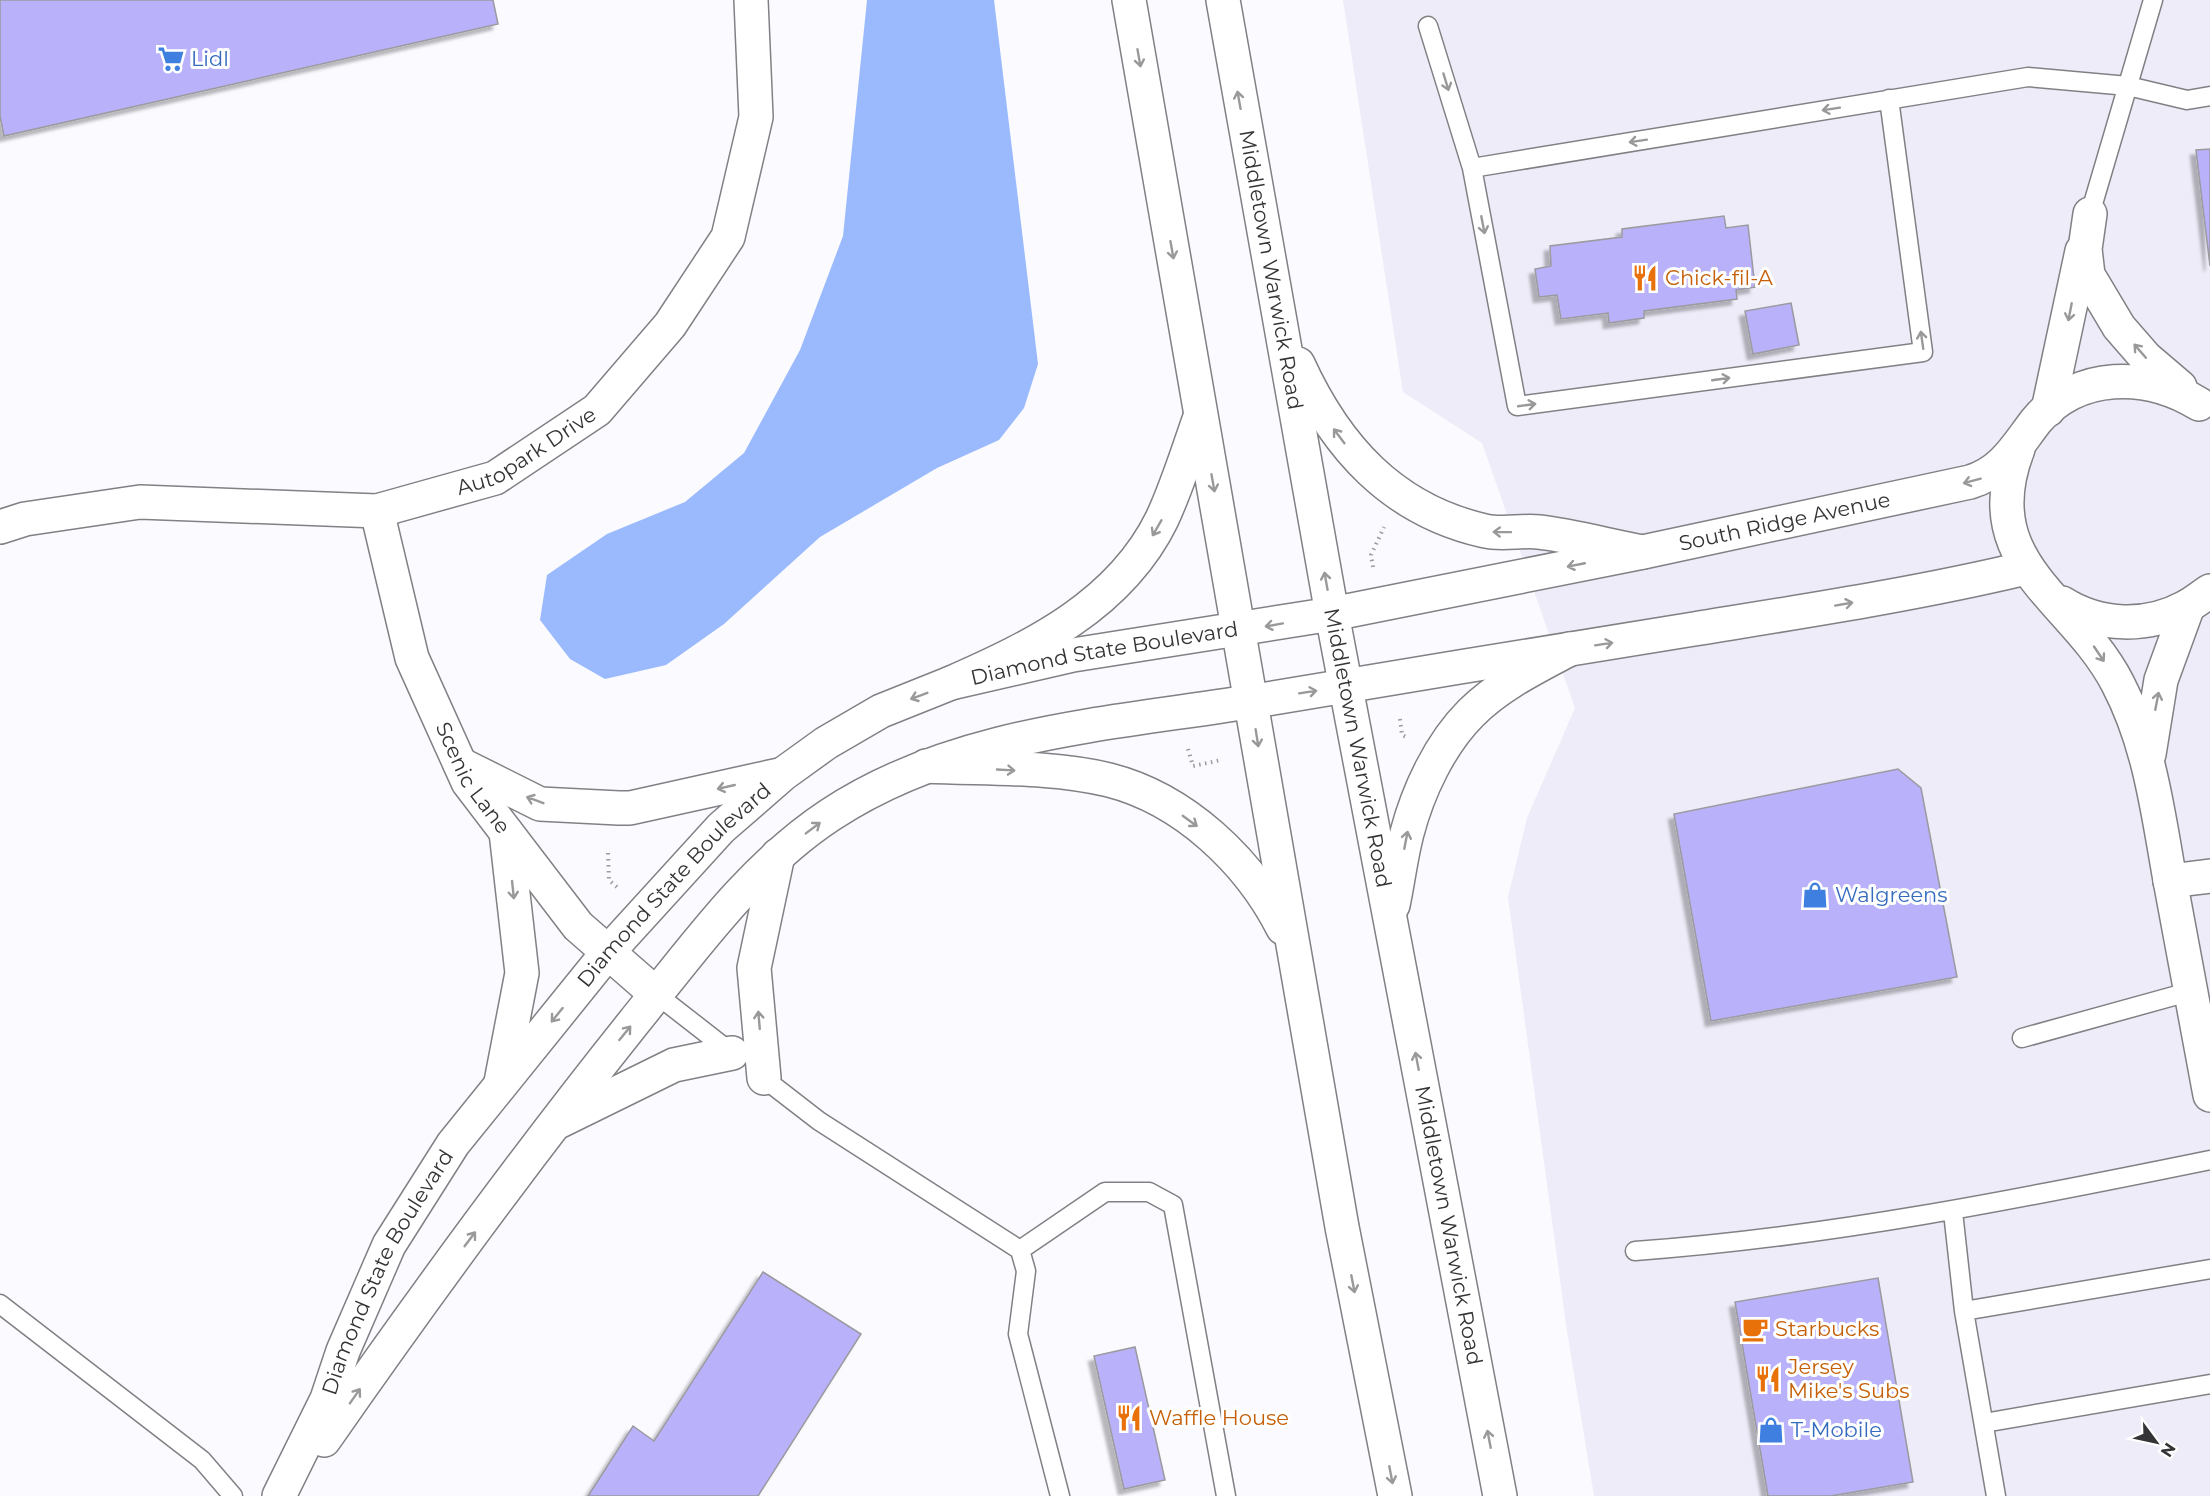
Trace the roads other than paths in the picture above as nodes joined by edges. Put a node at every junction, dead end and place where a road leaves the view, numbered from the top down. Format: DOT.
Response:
graph roads {
  1 [pos="751,0"];
  2 [pos="1129,0"];
  3 [pos="1223,0"];
  4 [pos="2154,0"];
  5 [pos="1428,26"];
  6 [pos="2128,86"];
  7 [pos="2210,96"];
  8 [pos="1888,99"];
  9 [pos="1472,168"];
  10 [pos="2090,214"];
  11 [pos="1278,323"];
  12 [pos="2204,408"];
  13 [pos="2048,410"];
  14 [pos="1201,415"];
  15 [pos="2018,448"];
  16 [pos="377,511"];
  17 [pos="0,527"];
  18 [pos="1643,552"];
  19 [pos="2026,568"];
  20 [pos="2048,593"];
  21 [pos="2202,596"];
  22 [pos="1332,614"];
  23 [pos="1238,631"];
  24 [pos="1570,649"];
  25 [pos="951,683"];
  26 [pos="1346,686"];
  27 [pos="1251,702"];
  28 [pos="2148,759"];
  29 [pos="460,764"];
  30 [pos="926,766"];
  31 [pos="783,774"];
  32 [pos="506,832"];
  33 [pos="778,855"];
  34 [pos="2210,876"];
  35 [pos="2170,881"];
  36 [pos="1389,918"];
  37 [pos="608,952"];
  38 [pos="1295,959"];
  39 [pos="2201,989"];
  40 [pos="656,994"];
  41 [pos="2022,1038"];
  42 [pos="732,1053"];
  43 [pos="764,1078"];
  44 [pos="501,1085"];
  45 [pos="2210,1095"];
  46 [pos="556,1123"];
  47 [pos="2210,1160"];
  48 [pos="1953,1212"];
  49 [pos="1020,1250"];
  50 [pos="1635,1251"];
  51 [pos="2210,1269"];
  52 [pos="0,1304"];
  53 [pos="1964,1311"];
  54 [pos="2210,1384"];
  55 [pos="1984,1424"];
  56 [pos="233,1496"];
  57 [pos="279,1496"];
  58 [pos="285,1496"];
  59 [pos="1060,1496"];
  60 [pos="1226,1496"];
  61 [pos="1395,1496"];
  62 [pos="1500,1496"];
  63 [pos="1996,1496"];
  1 -- 16 [label="street, Autopark Drive"];
  2 -- 14 [label="street, one-way"];
  11 -- 3 [label="street, Middletown Warwick Road, one-way"];
  4 -- 6 [label="lane"];
  5 -- 9 [label="lane, one-way"];
  6 -- 7 [label="lane"];
  6 -- 8 [label="lane"];
  6 -- 10 [label="lane"];
  8 -- 9 [label="lane, one-way"];
  9 -- 8 [label="lane, one-way"];
  12 -- 10 [label="street, one-way"];
  10 -- 13 [label="street, one-way"];
  18 -- 11 [label="street, one-way"];
  22 -- 11 [label="street, Middletown Warwick Road, one-way"];
  12 -- 13 [label="street, South Ridge Avenue"];
  13 -- 15 [label="street, South Ridge Avenue"];
  14 -- 23 [label="street, one-way"];
  14 -- 25 [label="street, one-way"];
  15 -- 18 [label="street, South Ridge Avenue, one-way"];
  15 -- 19 [label="street"];
  16 -- 17 [label="street, Autopark Drive"];
  16 -- 29 [label="street, Scenic Lane"];
  18 -- 22 [label="street, South Ridge Avenue, one-way"];
  19 -- 20 [label="street"];
  24 -- 19 [label="street, one-way"];
  20 -- 21 [label="street"];
  20 -- 28 [label="street, one-way"];
  28 -- 21 [label="street, one-way"];
  22 -- 23 [label="street, Diamond State Boulevard, one-way"];
  22 -- 26 [label="street, Middletown Warwick Road"];
  23 -- 25 [label="street, Diamond State Boulevard"];
  23 -- 27 [label="street"];
  24 -- 26 [label="street"];
  36 -- 24 [label="street, one-way"];
  25 -- 31 [label="street, Diamond State Boulevard, one-way"];
  27 -- 26 [label="street, one-way"];
  26 -- 36 [label="street, Middletown Warwick Road"];
  27 -- 30 [label="street, Diamond State Boulevard"];
  27 -- 38 [label="street, one-way"];
  28 -- 35 [label="street"];
  31 -- 29 [label="street, one-way"];
  29 -- 32 [label="street, Scenic Lane"];
  33 -- 30 [label="street, Diamond State Boulevard, one-way"];
  30 -- 38 [label="street, one-way"];
  31 -- 37 [label="street, Diamond State Boulevard"];
  32 -- 37 [label="street, Scenic Lane"];
  32 -- 44 [label="street, one-way"];
  33 -- 40 [label="street, Diamond State Boulevard"];
  43 -- 33 [label="street, one-way"];
  34 -- 35 [label="street"];
  35 -- 39 [label="street"];
  62 -- 36 [label="street, Middletown Warwick Road, one-way"];
  37 -- 40 [label="street, Scenic Lane"];
  37 -- 44 [label="street, Diamond State Boulevard, one-way"];
  38 -- 61 [label="street, one-way"];
  39 -- 41 [label="lane"];
  39 -- 45 [label="street"];
  40 -- 42 [label="lane"];
  46 -- 40 [label="street, Diamond State Boulevard, one-way"];
  42 -- 43 [label="lane"];
  42 -- 46 [label="street"];
  43 -- 49 [label="lane"];
  44 -- 57 [label="street, Diamond State Boulevard"];
  58 -- 46 [label="street, Diamond State Boulevard, one-way"];
  47 -- 48 [label="lane"];
  48 -- 50 [label="lane"];
  48 -- 53 [label="lane"];
  49 -- 59 [label="lane"];
  49 -- 60 [label="lane"];
  51 -- 53 [label="lane"];
  52 -- 56 [label="lane"];
  53 -- 55 [label="lane"];
  54 -- 55 [label="lane"];
  55 -- 63 [label="lane"];
}
